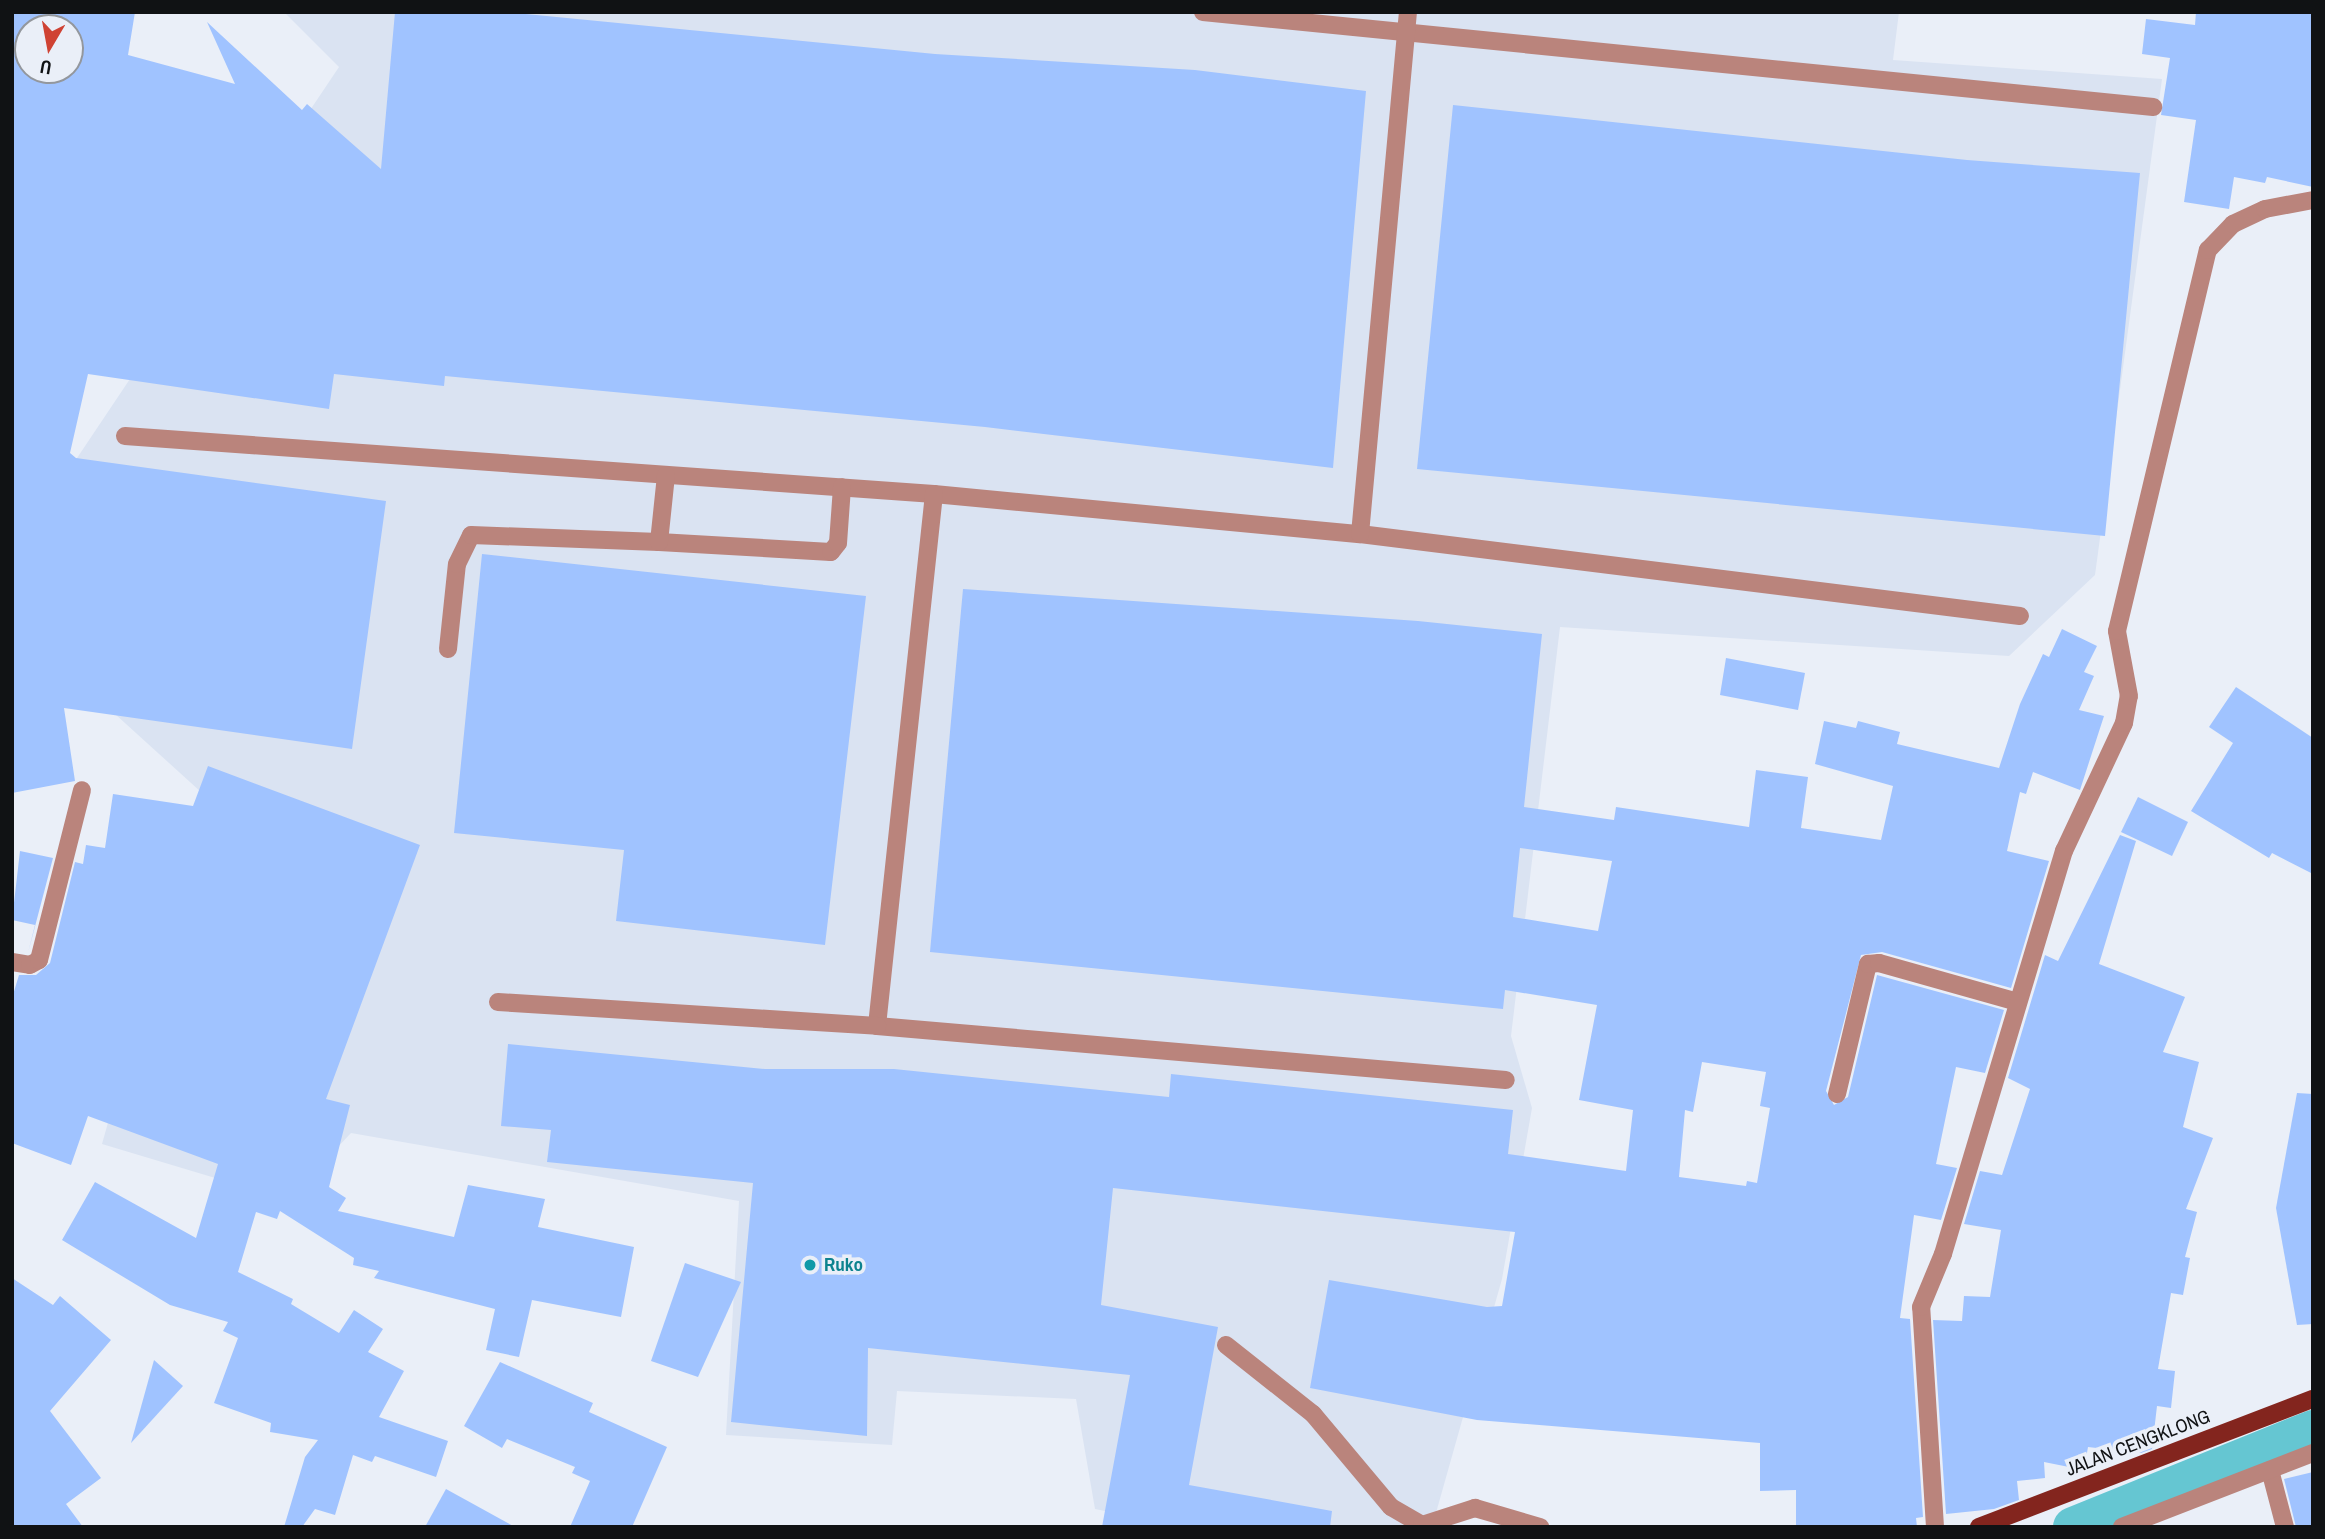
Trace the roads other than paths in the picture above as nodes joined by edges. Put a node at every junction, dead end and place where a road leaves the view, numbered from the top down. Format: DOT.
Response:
graph roads {
  1 [pos="1203,12"];
  2 [pos="1408,12"];
  3 [pos="1407,33"];
  4 [pos="2153,107"];
  5 [pos="2313,200"];
  6 [pos="125,436"];
  7 [pos="666,475"];
  8 [pos="842,487"];
  9 [pos="934,494"];
  10 [pos="1360,534"];
  11 [pos="659,542"];
  12 [pos="2020,616"];
  13 [pos="448,649"];
  14 [pos="82,790"];
  15 [pos="12,962"];
  16 [pos="498,1002"];
  17 [pos="2018,1002"];
  18 [pos="877,1026"];
  19 [pos="1506,1080"];
  20 [pos="1837,1094"];
  21 [pos="1226,1345"];
  22 [pos="2313,1399"];
  23 [pos="2313,1454"];
  24 [pos="2270,1470"];
  25 [pos="1422,1526"];
  26 [pos="1540,1527"];
  27 [pos="1935,1527"];
  28 [pos="1979,1527"];
  29 [pos="2122,1527"];
  30 [pos="2285,1527"];
  1 -- 3 [label="street"];
  2 -- 3 [label="street"];
  3 -- 4 [label="street"];
  3 -- 10 [label="street"];
  5 -- 17 [label="street"];
  6 -- 7 [label="street"];
  7 -- 8 [label="street"];
  7 -- 11 [label="street"];
  8 -- 9 [label="street"];
  8 -- 11 [label="street"];
  9 -- 10 [label="street"];
  9 -- 18 [label="street"];
  10 -- 12 [label="street"];
  11 -- 13 [label="street"];
  14 -- 15 [label="street"];
  16 -- 18 [label="street"];
  17 -- 20 [label="street"];
  17 -- 27 [label="street"];
  18 -- 19 [label="street"];
  21 -- 25 [label="street"];
  22 -- 28 [label="main road, JALAN CENGKLONG"];
  23 -- 24 [label="street"];
  24 -- 29 [label="street"];
  24 -- 30 [label="street"];
  25 -- 26 [label="street"];
}
